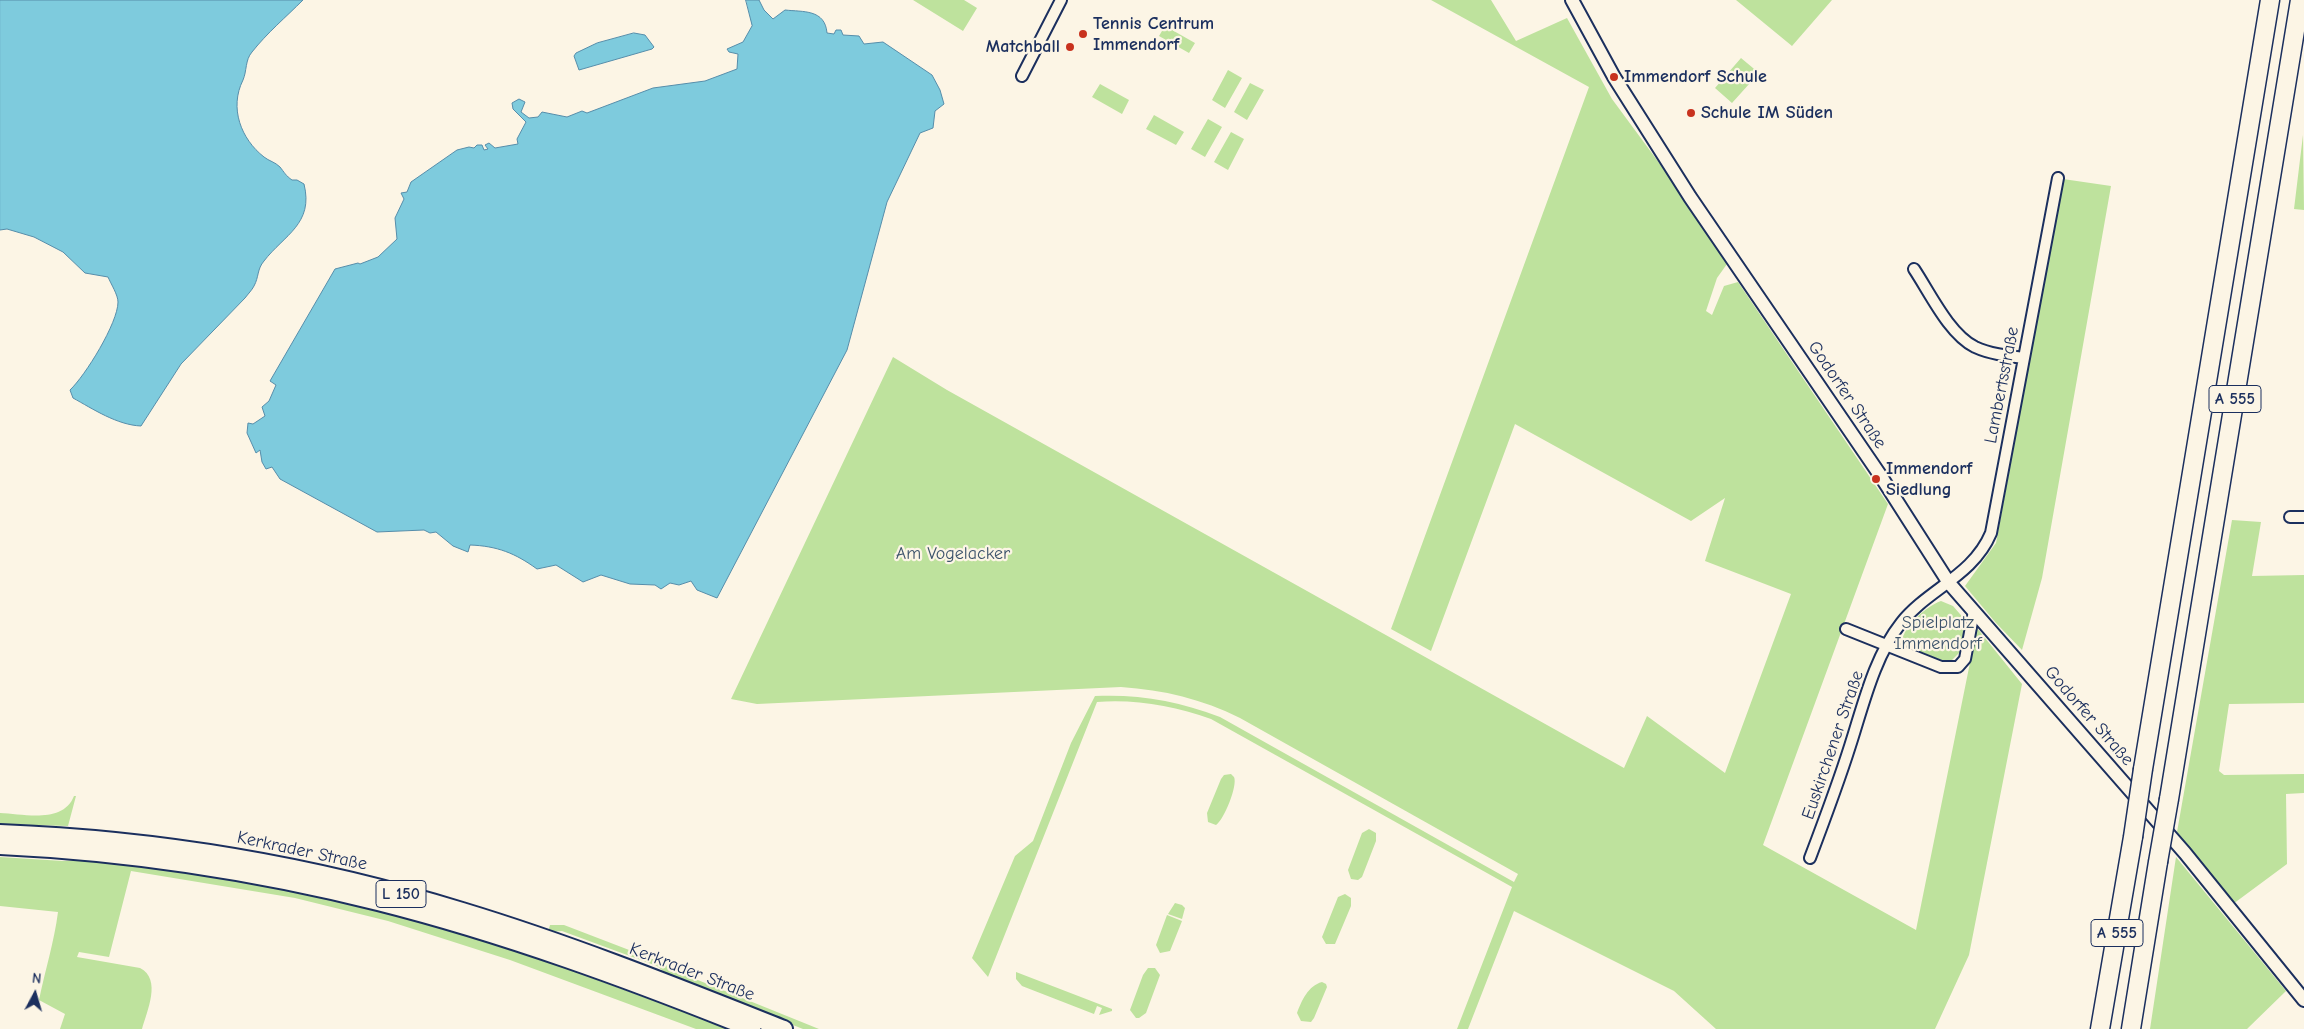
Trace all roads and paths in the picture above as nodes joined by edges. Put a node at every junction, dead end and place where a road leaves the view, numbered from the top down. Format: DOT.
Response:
graph roads {
  1 [pos="1061,0"];
  2 [pos="1572,0"];
  3 [pos="2270,0"];
  4 [pos="2300,0"];
  5 [pos="1022,76"];
  6 [pos="2058,178"];
  7 [pos="1914,269"];
  8 [pos="2024,358"];
  9 [pos="2290,517"];
  10 [pos="2304,517"];
  11 [pos="1950,583"];
  12 [pos="1974,610"];
  13 [pos="1846,629"];
  14 [pos="1888,645"];
  15 [pos="0,833"];
  16 [pos="0,846"];
  17 [pos="1810,858"];
  18 [pos="2304,1000"];
  19 [pos="752,1029"];
  20 [pos="784,1029"];
  21 [pos="2100,1029"];
  22 [pos="2131,1029"];
  1 -- 5 [label="street"];
  2 -- 11 [label="street, Godorfer Straße"];
  3 -- 21 [label="highway, A 555, bridge"];
  4 -- 22 [label="highway, A 555, bridge"];
  6 -- 8 [label="street, Lambertsstraße"];
  7 -- 8 [label="street"];
  8 -- 11 [label="street, Lambertsstraße"];
  9 -- 10 [label="street"];
  11 -- 12 [label="street, Godorfer Straße"];
  11 -- 14 [label="street, Euskirchener Straße"];
  12 -- 14 [label="street"];
  12 -- 18 [label="street, Godorfer Straße"];
  13 -- 14 [label="street"];
  14 -- 17 [label="street, Euskirchener Straße"];
  15 -- 20 [label="highway, Kerkrader Straße / L 150"];
  16 -- 19 [label="highway, Kerkrader Straße / L 150"];
}
